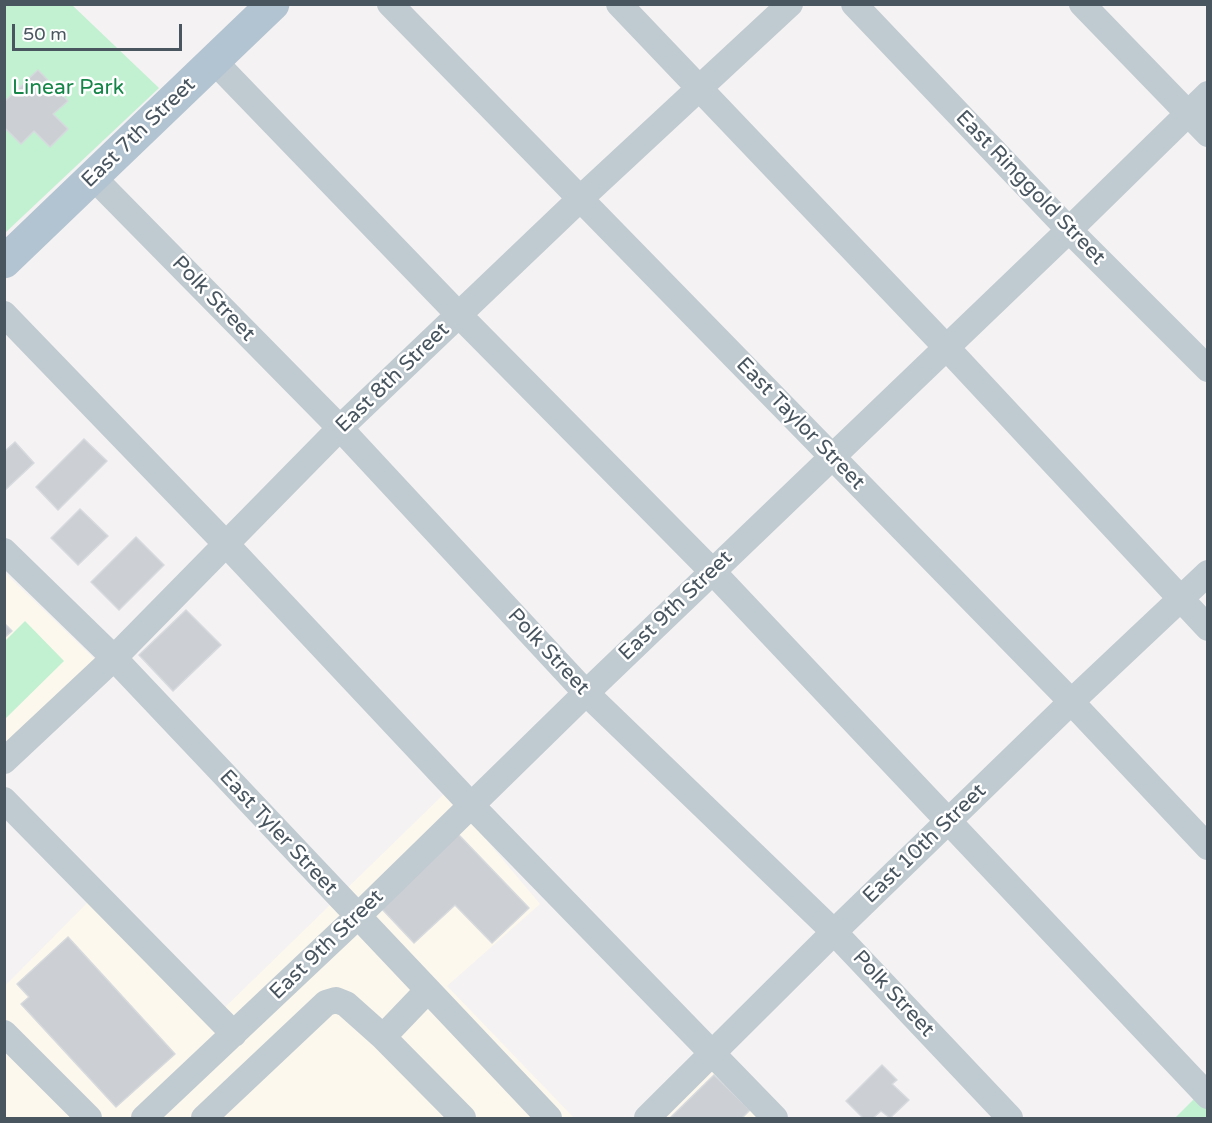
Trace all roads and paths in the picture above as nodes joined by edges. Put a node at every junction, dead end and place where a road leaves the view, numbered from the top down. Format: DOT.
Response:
graph roads {
  1 [pos="273,4"];
  2 [pos="390,4"];
  3 [pos="619,4"];
  4 [pos="790,4"];
  5 [pos="854,4"];
  6 [pos="1082,4"];
  7 [pos="214,61"];
  8 [pos="700,88"];
  9 [pos="1208,94"];
  10 [pos="1187,114"];
  11 [pos="1208,134"];
  12 [pos="93,177"];
  13 [pos="581,198"];
  14 [pos="1069,230"];
  15 [pos="4,262"];
  16 [pos="4,314"];
  17 [pos="459,315"];
  18 [pos="946,347"];
  19 [pos="1208,369"];
  20 [pos="340,429"];
  21 [pos="832,457"];
  22 [pos="226,544"];
  23 [pos="4,551"];
  24 [pos="712,572"];
  25 [pos="1208,573"];
  26 [pos="1179,600"];
  27 [pos="1208,628"];
  28 [pos="114,658"];
  29 [pos="586,693"];
  30 [pos="1071,702"];
  31 [pos="4,761"];
  32 [pos="4,800"];
  33 [pos="471,805"];
  34 [pos="949,821"];
  35 [pos="1208,847"];
  36 [pos="357,917"];
  37 [pos="834,932"];
  38 [pos="428,990"];
  39 [pos="4,1033"];
  40 [pos="234,1034"];
  41 [pos="383,1036"];
  42 [pos="711,1054"];
  43 [pos="1208,1096"];
  44 [pos="89,1119"];
  45 [pos="144,1119"];
  46 [pos="204,1119"];
  47 [pos="463,1119"];
  48 [pos="549,1119"];
  49 [pos="647,1119"];
  50 [pos="775,1119"];
  51 [pos="1010,1119"];
  1 -- 7 [label="main road, East 7th Street"];
  2 -- 13 [label="street, East Taylor Street"];
  3 -- 8 [label="street"];
  4 -- 8 [label="street, East 8th Street"];
  5 -- 14 [label="street, East Ringgold Street"];
  6 -- 10 [label="street"];
  7 -- 12 [label="main road, East 7th Street"];
  7 -- 17 [label="street"];
  8 -- 13 [label="street, East 8th Street"];
  8 -- 18 [label="street"];
  9 -- 10 [label="street, East 9th Street"];
  10 -- 11 [label="street"];
  10 -- 14 [label="street, East 9th Street"];
  12 -- 15 [label="main road, East 7th Street"];
  12 -- 20 [label="street, Polk Street"];
  13 -- 17 [label="street, East 8th Street"];
  13 -- 21 [label="street, East Taylor Street"];
  14 -- 18 [label="street, East 9th Street"];
  14 -- 19 [label="street, East Ringgold Street"];
  16 -- 22 [label="street"];
  17 -- 20 [label="street, East 8th Street"];
  17 -- 24 [label="street"];
  18 -- 21 [label="street, East 9th Street"];
  18 -- 26 [label="street"];
  20 -- 22 [label="street, East 8th Street"];
  20 -- 29 [label="street, Polk Street"];
  21 -- 24 [label="street, East 9th Street"];
  21 -- 30 [label="street, East Taylor Street"];
  22 -- 28 [label="street, East 8th Street"];
  22 -- 33 [label="street"];
  23 -- 28 [label="street, East Tyler Street"];
  24 -- 29 [label="street, East 9th Street"];
  24 -- 34 [label="street"];
  25 -- 26 [label="street, East 10th Street"];
  26 -- 27 [label="street"];
  26 -- 30 [label="street, East 10th Street"];
  28 -- 31 [label="street, East 8th Street"];
  28 -- 36 [label="street, East Tyler Street"];
  29 -- 33 [label="street, East 9th Street"];
  29 -- 37 [label="street, Polk Street"];
  30 -- 34 [label="street, East 10th Street"];
  30 -- 35 [label="street, East Taylor Street"];
  32 -- 40 [label="street"];
  33 -- 36 [label="street, East 9th Street"];
  33 -- 42 [label="street"];
  34 -- 37 [label="street, East 10th Street"];
  34 -- 43 [label="street"];
  36 -- 38 [label="street, East Tyler Street"];
  36 -- 40 [label="street, East 9th Street"];
  37 -- 42 [label="street, East 10th Street"];
  37 -- 51 [label="street, Polk Street"];
  38 -- 41 [label="street"];
  38 -- 48 [label="street, East Tyler Street"];
  39 -- 44 [label="street"];
  40 -- 45 [label="street, East 9th Street"];
  41 -- 46 [label="street"];
  41 -- 47 [label="street"];
  42 -- 49 [label="street, East 10th Street"];
  42 -- 50 [label="street"];
}
